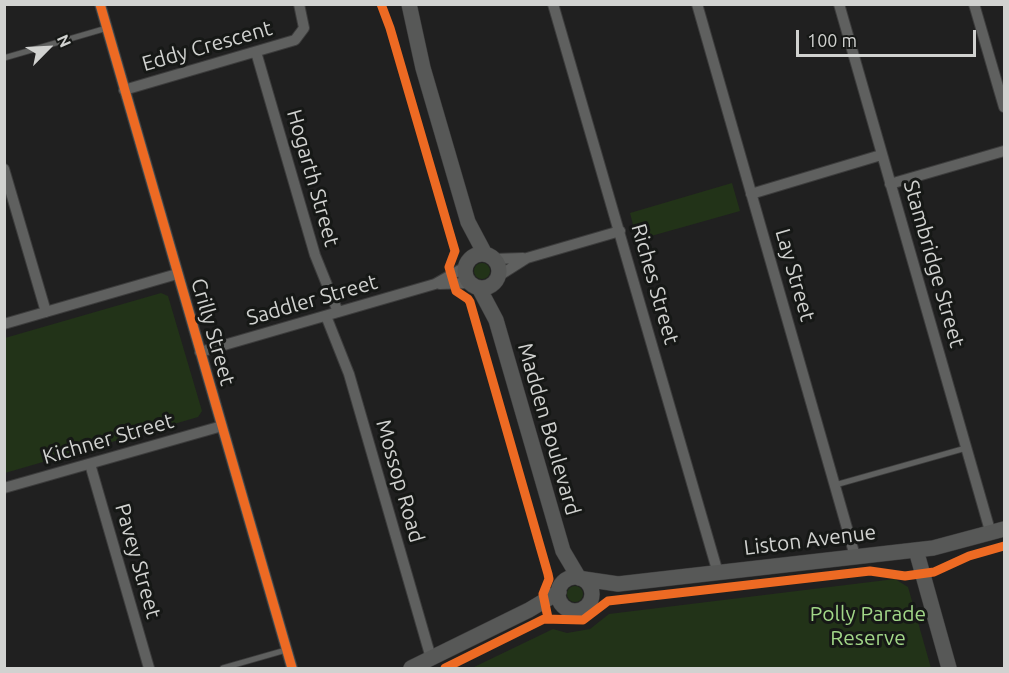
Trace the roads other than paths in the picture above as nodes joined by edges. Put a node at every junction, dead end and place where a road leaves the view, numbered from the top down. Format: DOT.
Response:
graph roads {
  1 [pos="100,4"];
  2 [pos="299,4"];
  3 [pos="398,4"];
  4 [pos="409,4"];
  5 [pos="697,4"];
  6 [pos="839,4"];
  7 [pos="974,4"];
  8 [pos="554,5"];
  9 [pos="107,28"];
  10 [pos="256,52"];
  11 [pos="4,58"];
  12 [pos="423,68"];
  13 [pos="124,90"];
  14 [pos="1005,107"];
  15 [pos="1005,151"];
  16 [pos="881,154"];
  17 [pos="4,169"];
  18 [pos="890,184"];
  19 [pos="751,194"];
  20 [pos="620,231"];
  21 [pos="526,258"];
  22 [pos="478,260"];
  23 [pos="177,274"];
  24 [pos="496,280"];
  25 [pos="435,284"];
  26 [pos="474,285"];
  27 [pos="46,312"];
  28 [pos="338,312"];
  29 [pos="326,316"];
  30 [pos="496,320"];
  31 [pos="4,324"];
  32 [pos="200,352"];
  33 [pos="222,426"];
  34 [pos="967,448"];
  35 [pos="90,464"];
  36 [pos="835,485"];
  37 [pos="4,488"];
  38 [pos="998,532"];
  39 [pos="916,550"];
  40 [pos="855,556"];
  41 [pos="718,573"];
  42 [pos="571,583"];
  43 [pos="618,584"];
  44 [pos="591,599"];
  45 [pos="568,609"];
  46 [pos="529,610"];
  47 [pos="286,650"];
  48 [pos="431,658"];
  49 [pos="149,669"];
  50 [pos="223,669"];
  51 [pos="292,669"];
  52 [pos="411,669"];
  53 [pos="949,669"];
  1 -- 9 [label="street, Crilly Street"];
  2 -- 10 [label="street, Eddy Crescent"];
  3 -- 12 [label="street"];
  4 -- 12 [label="street"];
  5 -- 19 [label="street, Lay Street"];
  6 -- 16 [label="street, Stambridge Street"];
  7 -- 14 [label="street"];
  8 -- 20 [label="street, Riches Street"];
  9 -- 11 [label="lane"];
  9 -- 13 [label="street, Crilly Street"];
  10 -- 13 [label="street, Eddy Crescent"];
  10 -- 28 [label="street, Hogarth Street"];
  12 -- 22 [label="street"];
  13 -- 23 [label="street, Crilly Street"];
  15 -- 18 [label="street"];
  16 -- 18 [label="street, Stambridge Street"];
  16 -- 19 [label="street"];
  17 -- 27 [label="street"];
  18 -- 34 [label="street, Stambridge Street"];
  19 -- 36 [label="street, Lay Street"];
  20 -- 21 [label="street"];
  20 -- 41 [label="street, Riches Street"];
  21 -- 22 [label="street"];
  21 -- 24 [label="street"];
  22 -- 24 [label="street, Madden Boulevard"];
  22 -- 25 [label="street, Saddler Street"];
  22 -- 26 [label="street, Madden Boulevard"];
  23 -- 27 [label="street"];
  23 -- 32 [label="street, Crilly Street"];
  24 -- 26 [label="street"];
  24 -- 30 [label="street, Madden Boulevard"];
  25 -- 26 [label="street, Saddler Street"];
  25 -- 28 [label="street, Saddler Street"];
  26 -- 30 [label="street, Madden Boulevard"];
  27 -- 31 [label="street"];
  28 -- 29 [label="street, Saddler Street"];
  29 -- 32 [label="street, Saddler Street"];
  29 -- 48 [label="street, Mossop Road"];
  30 -- 42 [label="street, Madden Boulevard"];
  32 -- 33 [label="street, Crilly Street"];
  33 -- 35 [label="street, Kichner Street"];
  33 -- 47 [label="street, Crilly Street"];
  34 -- 36 [label="lane"];
  34 -- 38 [label="street, Stambridge Street"];
  35 -- 37 [label="street, Kichner Street"];
  35 -- 49 [label="street, Pavey Street"];
  36 -- 40 [label="street, Lay Street"];
  38 -- 39 [label="street, Liston Avenue"];
  39 -- 40 [label="street, Liston Avenue"];
  39 -- 53 [label="street"];
  40 -- 41 [label="street, Liston Avenue"];
  41 -- 43 [label="street, Liston Avenue"];
  42 -- 43 [label="street, Liston Avenue"];
  42 -- 44 [label="street"];
  42 -- 45 [label="street"];
  42 -- 46 [label="street"];
  43 -- 44 [label="street, Liston Avenue"];
  44 -- 45 [label="street"];
  45 -- 46 [label="street"];
  46 -- 48 [label="street"];
  47 -- 50 [label="lane"];
  47 -- 51 [label="street, Crilly Street"];
  48 -- 52 [label="street"];
}
